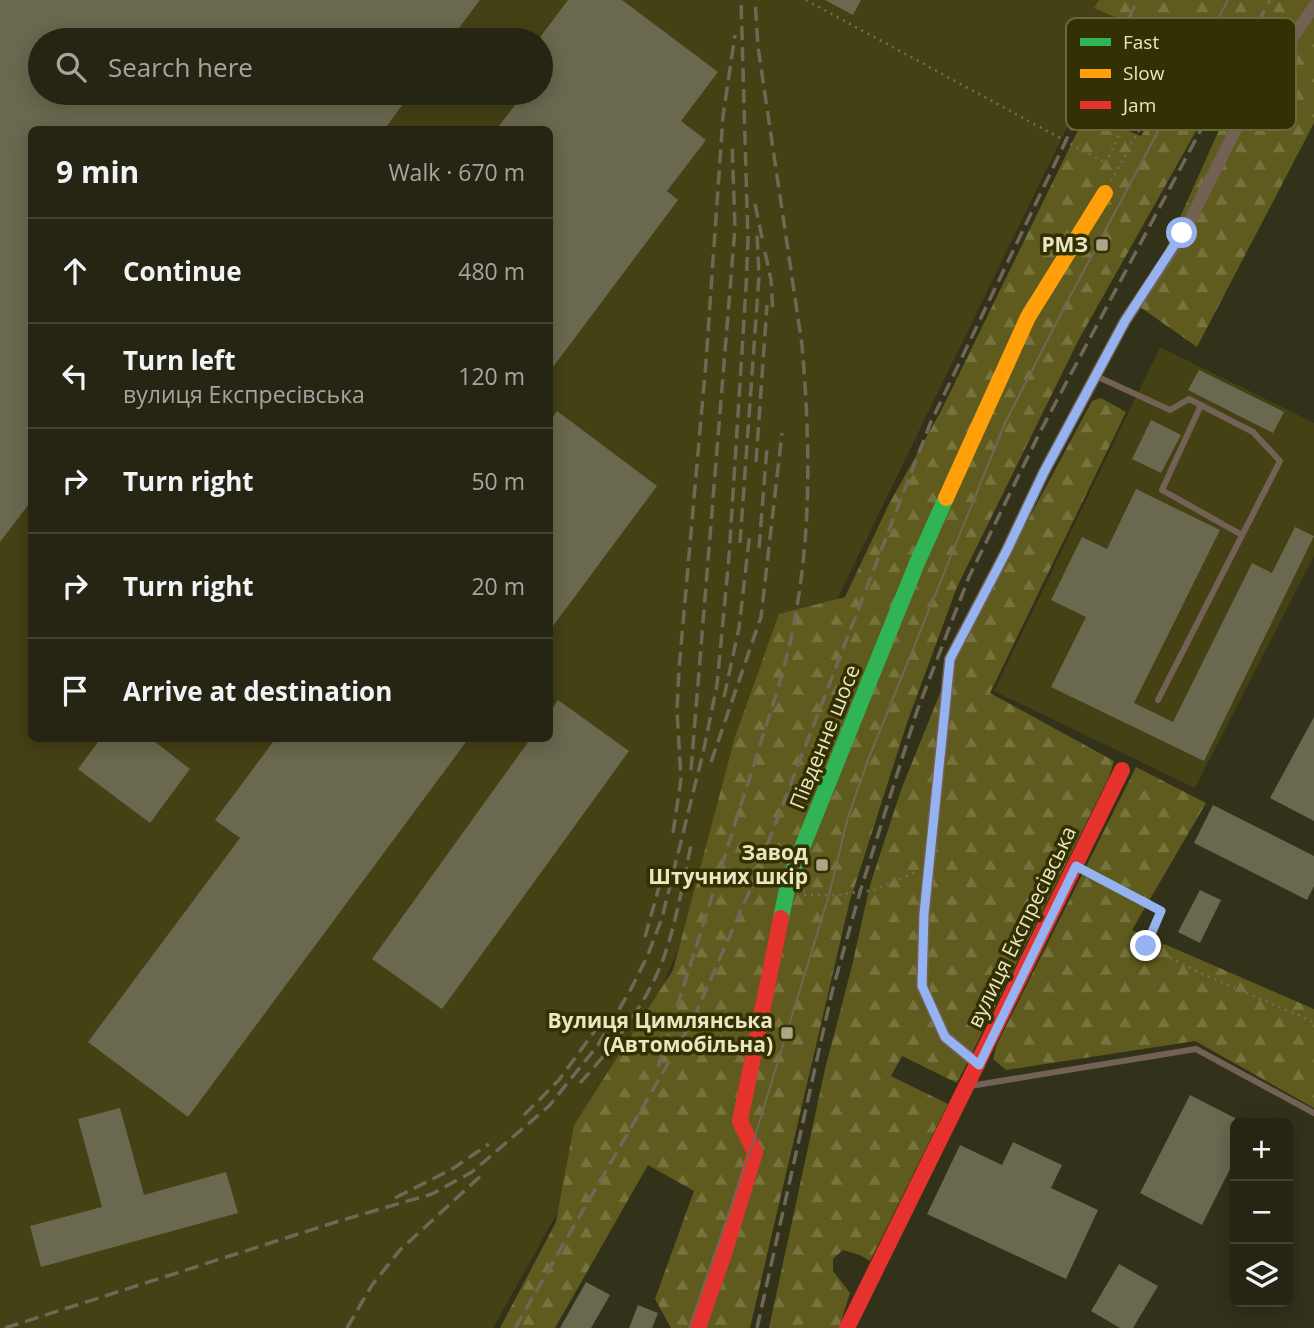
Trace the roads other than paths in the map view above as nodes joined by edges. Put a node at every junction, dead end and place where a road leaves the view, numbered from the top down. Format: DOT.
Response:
graph roads {
  1 [pos="1314,6"];
  2 [pos="1296,33"];
  3 [pos="1235,130"];
  4 [pos="1105,193"];
  5 [pos="1096,376"];
  6 [pos="1201,405"];
  7 [pos="1242,535"];
  8 [pos="1158,700"];
  9 [pos="1122,770"];
  10 [pos="1076,866"];
  11 [pos="1161,911"];
  12 [pos="979,1065"];
  13 [pos="968,1086"];
  14 [pos="1314,1113"];
  15 [pos="698,1328"];
  16 [pos="847,1328"];
  1 -- 2 [label="street"];
  3 -- 5 [label="street"];
  4 -- 15 [label="street, Південне шосе"];
  5 -- 6 [label="lane"];
  5 -- 12 [label="street"];
  6 -- 7 [label="lane"];
  6 -- 7 [label="lane"];
  7 -- 8 [label="lane"];
  9 -- 10 [label="street, вулиця Експресівська"];
  10 -- 11 [label="lane"];
  10 -- 12 [label="street, вулиця Експресівська"];
  12 -- 13 [label="street, вулиця Експресівська"];
  13 -- 14 [label="lane"];
  13 -- 16 [label="street, вулиця Експресівська"];
}
